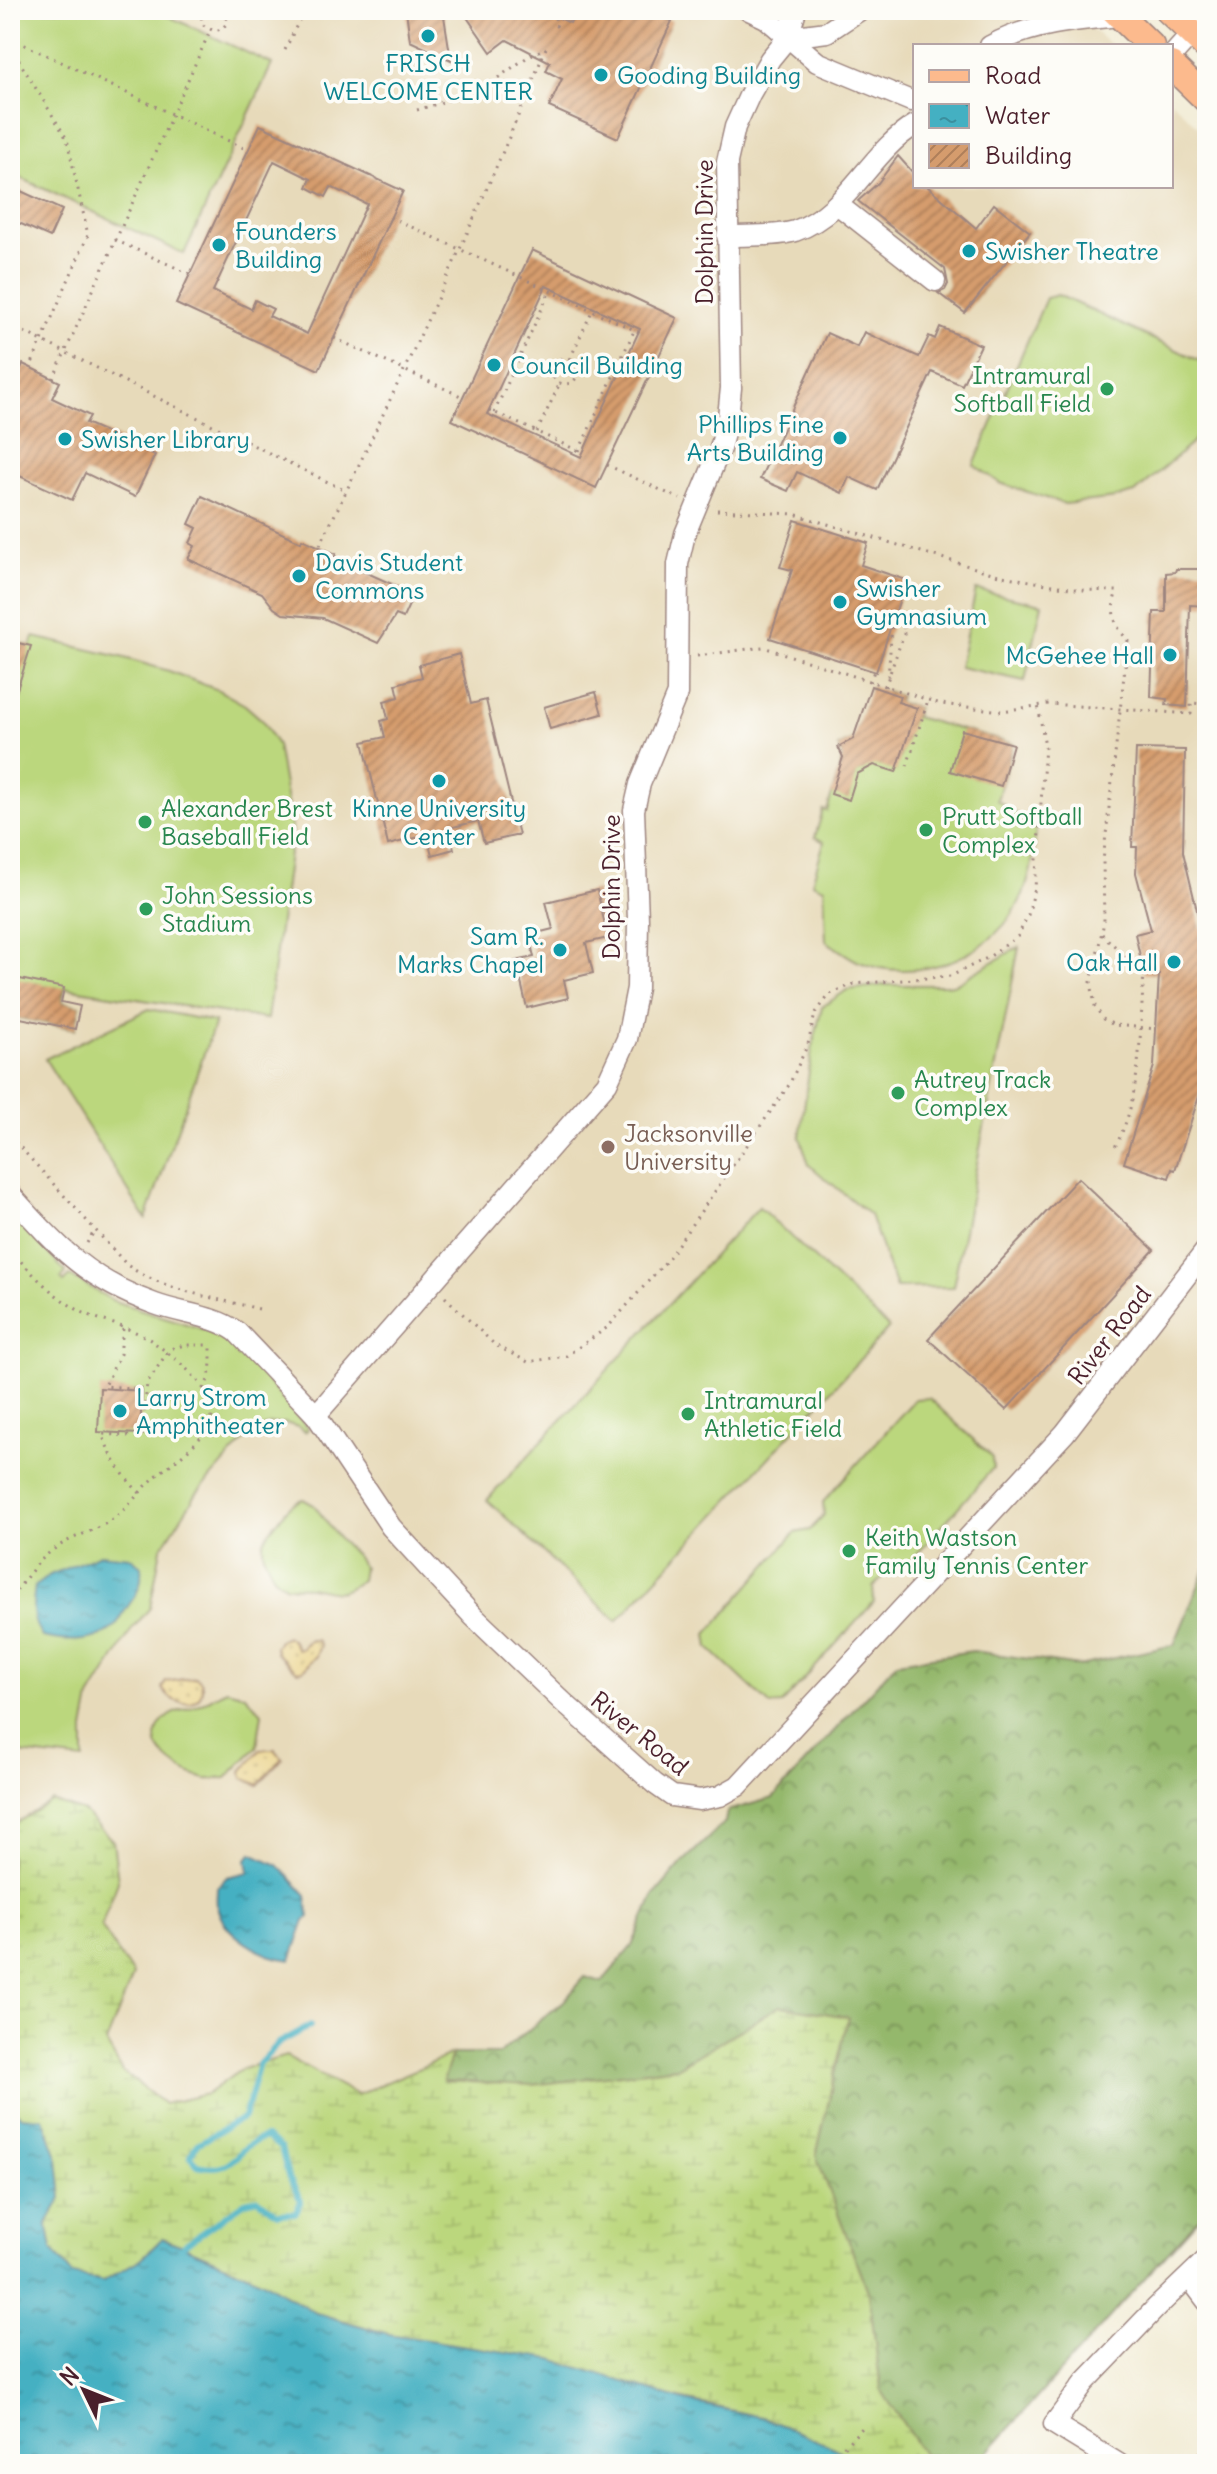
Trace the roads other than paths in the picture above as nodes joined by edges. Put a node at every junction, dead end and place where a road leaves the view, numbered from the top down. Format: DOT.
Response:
graph roads {
  1 [pos="749,10"];
  2 [pos="796,10"];
  3 [pos="860,10"];
  4 [pos="1168,10"];
  5 [pos="1117,13"];
  6 [pos="1202,33"];
  7 [pos="788,37"];
  8 [pos="994,44"];
  9 [pos="1149,44"];
  10 [pos="1173,55"];
  11 [pos="1173,67"];
  12 [pos="913,98"];
  13 [pos="1207,100"];
  14 [pos="913,121"];
  15 [pos="913,125"];
  16 [pos="837,204"];
  17 [pos="727,236"];
  18 [pos="935,281"];
  19 [pos="10,1194"];
  20 [pos="1207,1249"];
  21 [pos="316,1415"];
  22 [pos="1207,2259"];
  23 [pos="1189,2277"];
  24 [pos="1207,2301"];
  25 [pos="1119,2464"];
  1 -- 7 [label="street"];
  2 -- 7 [label="street, Dolphin Drive"];
  3 -- 7 [label="street"];
  4 -- 6 [label="main road"];
  5 -- 8 [label="street"];
  5 -- 9 [label="main road"];
  6 -- 10 [label="street"];
  7 -- 12 [label="street"];
  7 -- 17 [label="street, Dolphin Drive"];
  11 -- 13 [label="main road"];
  12 -- 14 [label="street"];
  15 -- 16 [label="street"];
  16 -- 17 [label="street"];
  16 -- 18 [label="street"];
  17 -- 21 [label="street, Dolphin Drive"];
  19 -- 21 [label="street, River Road"];
  20 -- 21 [label="street, River Road"];
  22 -- 23 [label="street"];
  23 -- 24 [label="street"];
  23 -- 25 [label="street"];
}
